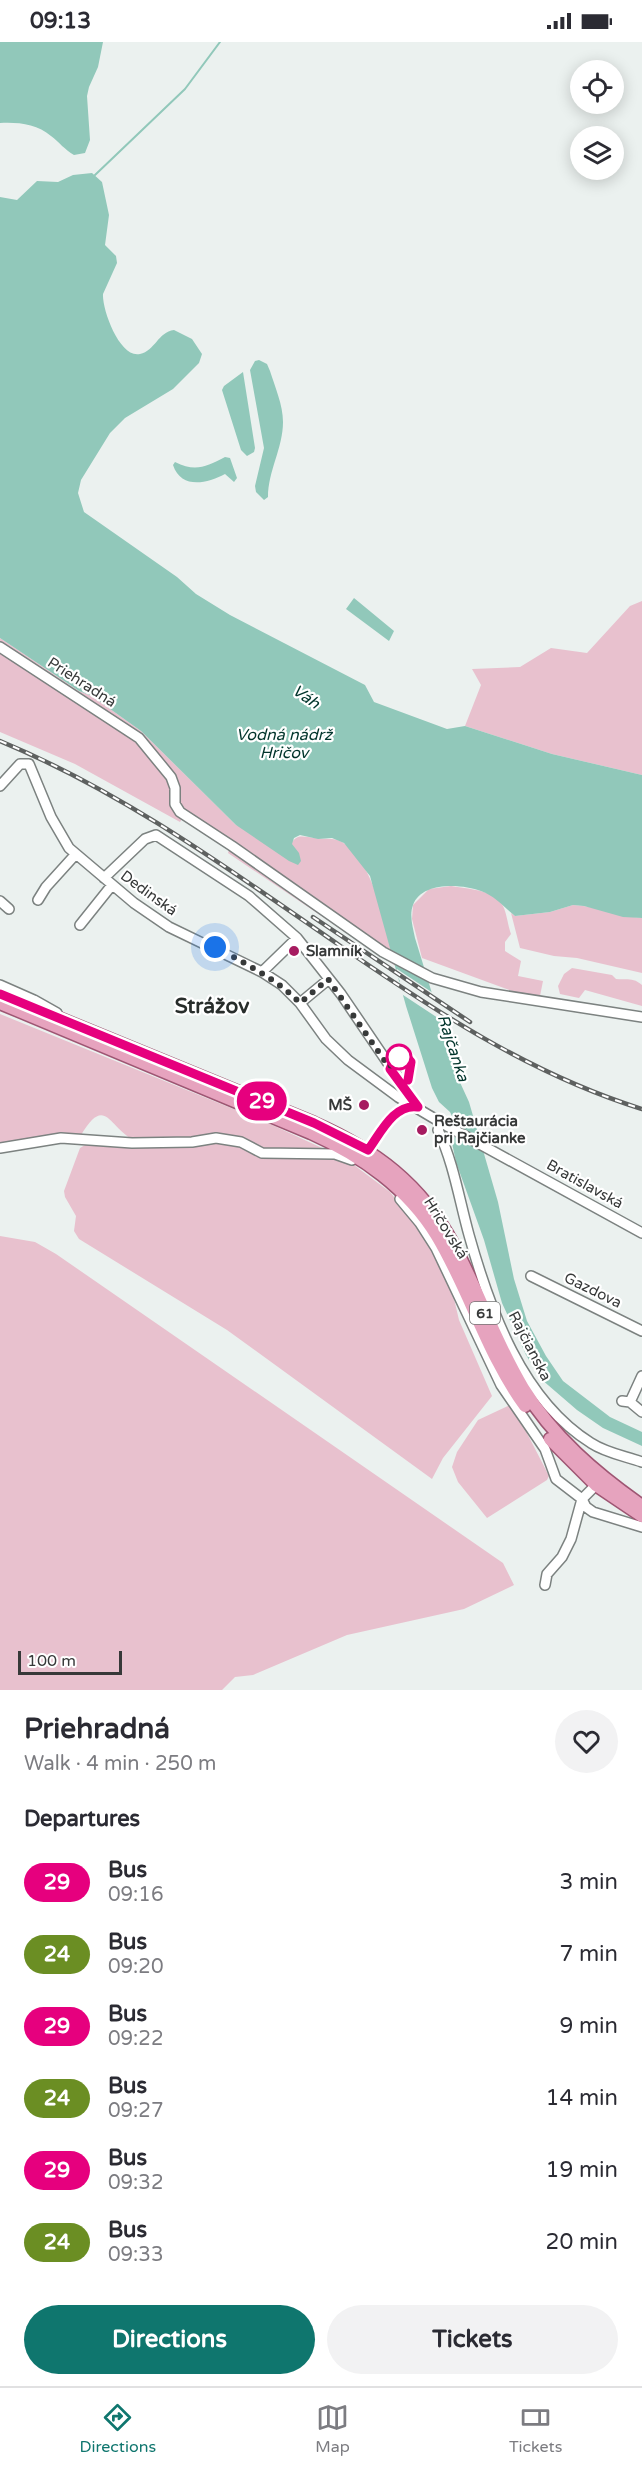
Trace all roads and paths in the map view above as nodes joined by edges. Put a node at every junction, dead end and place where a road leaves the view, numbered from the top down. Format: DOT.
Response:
graph roads {
  1 [pos="0,647"];
  2 [pos="0,786"];
  3 [pos="75,855"];
  4 [pos="108,882"];
  5 [pos="38,900"];
  6 [pos="0,901"];
  7 [pos="9,909"];
  8 [pos="80,925"];
  9 [pos="297,938"];
  10 [pos="262,972"];
  11 [pos="328,979"];
  12 [pos="0,985"];
  13 [pos="0,994"];
  14 [pos="0,1003"];
  15 [pos="300,1003"];
  16 [pos="642,1017"];
  17 [pos="77,1025"];
  18 [pos="418,1107"];
  19 [pos="444,1125"];
  20 [pos="0,1148"];
  21 [pos="368,1150"];
  22 [pos="642,1233"];
  23 [pos="531,1276"];
  24 [pos="642,1330"];
  25 [pos="642,1376"];
  26 [pos="642,1412"];
  27 [pos="642,1462"];
  28 [pos="599,1481"];
  29 [pos="582,1499"];
  30 [pos="642,1506"];
  31 [pos="642,1516"];
  32 [pos="642,1527"];
  33 [pos="544,1585"];
  1 -- 16 [label="street, Priehradná"];
  2 -- 3 [label="street, Dedinská"];
  3 -- 4 [label="street, Dedinská"];
  3 -- 5 [label="street"];
  4 -- 8 [label="street"];
  4 -- 9 [label="street"];
  4 -- 10 [label="street, Dedinská"];
  6 -- 7 [label="street"];
  9 -- 10 [label="street"];
  9 -- 11 [label="street"];
  10 -- 15 [label="street, Dedinská"];
  11 -- 15 [label="street"];
  11 -- 18 [label="street"];
  12 -- 17 [label="street, Hričovská"];
  13 -- 17 [label="main road, Hričovská / 61"];
  14 -- 28 [label="main road, Hričovská / 61"];
  15 -- 18 [label="street, Dedinská"];
  17 -- 21 [label="main road, Hričovská / 61"];
  18 -- 19 [label="street, Bratislavská"];
  18 -- 21 [label="street"];
  19 -- 22 [label="street, Bratislavská"];
  19 -- 27 [label="street, Rajčianska"];
  20 -- 29 [label="street, Hričovská"];
  21 -- 28 [label="main road, Hričovská / 61"];
  23 -- 24 [label="street, Gazdova"];
  25 -- 26 [label="street"];
  28 -- 29 [label="street"];
  28 -- 30 [label="main road, Hričovská / 61"];
  28 -- 31 [label="main road, Hričovská / 61"];
  29 -- 32 [label="street, Hričovská"];
  29 -- 33 [label="street"];
}
